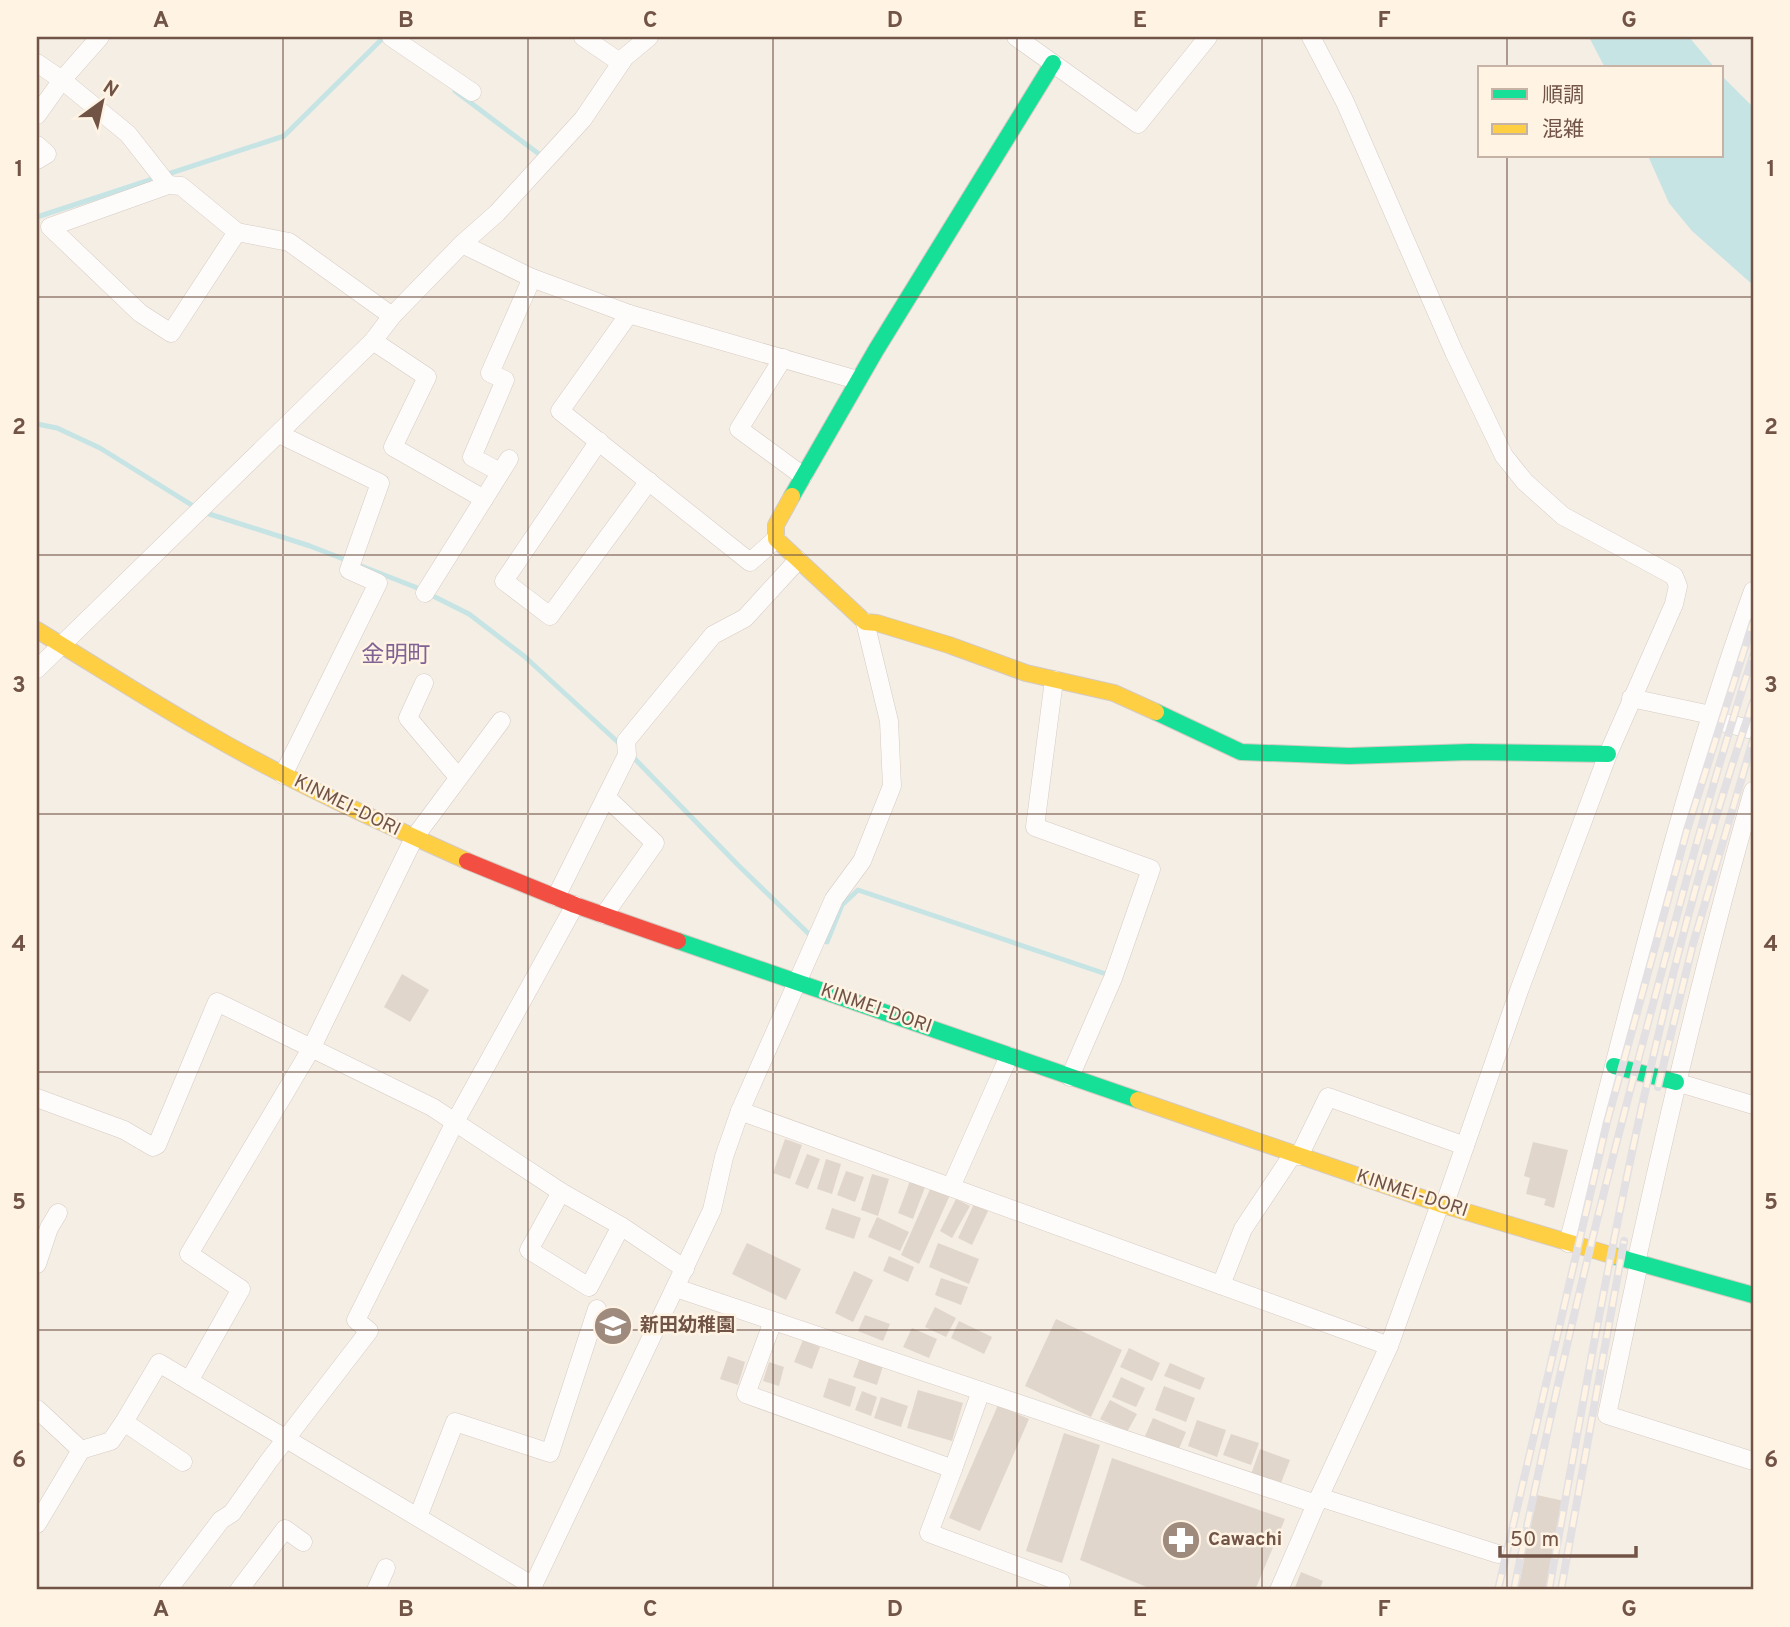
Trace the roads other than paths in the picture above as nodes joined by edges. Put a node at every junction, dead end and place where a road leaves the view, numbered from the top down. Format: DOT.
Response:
graph roads {
  1 [pos="100,37"];
  2 [pos="391,37"];
  3 [pos="583,37"];
  4 [pos="649,37"];
  5 [pos="1017,37"];
  6 [pos="1208,37"];
  7 [pos="1311,37"];
  8 [pos="37,63"];
  9 [pos="621,63"];
  10 [pos="1053,63"];
  11 [pos="62,80"];
  12 [pos="472,92"];
  13 [pos="37,115"];
  14 [pos="37,145"];
  15 [pos="37,160"];
  16 [pos="168,185"];
  17 [pos="237,232"];
  18 [pos="462,244"];
  19 [pos="532,278"];
  20 [pos="629,314"];
  21 [pos="393,316"];
  22 [pos="373,341"];
  23 [pos="783,358"];
  24 [pos="857,380"];
  25 [pos="279,433"];
  26 [pos="599,441"];
  27 [pos="803,476"];
  28 [pos="649,481"];
  29 [pos="484,499"];
  30 [pos="776,540"];
  31 [pos="798,560"];
  32 [pos="1753,591"];
  33 [pos="425,593"];
  34 [pos="865,622"];
  35 [pos="37,631"];
  36 [pos="60,645"];
  37 [pos="37,669"];
  38 [pos="1054,680"];
  39 [pos="425,683"];
  40 [pos="1631,698"];
  41 [pos="1710,717"];
  42 [pos="501,721"];
  43 [pos="1753,730"];
  44 [pos="1608,754"];
  45 [pos="283,775"];
  46 [pos="458,777"];
  47 [pos="1753,791"];
  48 [pos="606,797"];
  49 [pos="414,838"];
  50 [pos="556,897"];
  51 [pos="575,905"];
  52 [pos="604,915"];
  53 [pos="798,982"];
  54 [pos="311,1049"];
  55 [pos="1009,1056"];
  56 [pos="1614,1066"];
  57 [pos="1070,1077"];
  58 [pos="1676,1082"];
  59 [pos="37,1098"];
  60 [pos="1753,1105"];
  61 [pos="740,1111"];
  62 [pos="455,1122"];
  63 [pos="1465,1146"];
  64 [pos="1296,1155"];
  65 [pos="951,1187"];
  66 [pos="561,1192"];
  67 [pos="1442,1205"];
  68 [pos="58,1213"];
  69 [pos="621,1226"];
  70 [pos="1568,1243"];
  71 [pos="1638,1263"];
  72 [pos="37,1264"];
  73 [pos="685,1269"];
  74 [pos="1221,1285"];
  75 [pos="676,1288"];
  76 [pos="1753,1295"];
  77 [pos="597,1309"];
  78 [pos="773,1321"];
  79 [pos="1389,1346"];
  80 [pos="189,1381"];
  81 [pos="981,1391"];
  82 [pos="37,1409"];
  83 [pos="124,1422"];
  84 [pos="287,1439"];
  85 [pos="81,1450"];
  86 [pos="1753,1461"];
  87 [pos="183,1462"];
  88 [pos="953,1469"];
  89 [pos="1317,1501"];
  90 [pos="418,1517"];
  91 [pos="37,1524"];
  92 [pos="303,1542"];
  93 [pos="1498,1554"];
  94 [pos="386,1569"];
  95 [pos="532,1588"];
  96 [pos="168,1590"];
  97 [pos="239,1590"];
  98 [pos="376,1590"];
  99 [pos="1058,1590"];
  100 [pos="1279,1590"];
  1 -- 11 [label="street"];
  2 -- 12 [label="street"];
  3 -- 9 [label="street"];
  4 -- 9 [label="street"];
  5 -- 10 [label="street"];
  6 -- 10 [label="street"];
  7 -- 40 [label="street"];
  8 -- 11 [label="street"];
  9 -- 18 [label="street"];
  10 -- 24 [label="street"];
  11 -- 13 [label="street"];
  11 -- 16 [label="street"];
  14 -- 15 [label="street"];
  16 -- 17 [label="street"];
  16 -- 17 [label="street"];
  17 -- 21 [label="street"];
  18 -- 19 [label="street"];
  18 -- 21 [label="street"];
  19 -- 20 [label="street"];
  19 -- 29 [label="street"];
  20 -- 23 [label="street"];
  20 -- 26 [label="street"];
  21 -- 22 [label="street"];
  22 -- 25 [label="street"];
  22 -- 29 [label="street"];
  23 -- 24 [label="street"];
  23 -- 27 [label="street"];
  24 -- 27 [label="street"];
  25 -- 36 [label="street"];
  25 -- 45 [label="street"];
  26 -- 28 [label="street"];
  26 -- 28 [label="street"];
  27 -- 30 [label="street"];
  28 -- 30 [label="street"];
  29 -- 33 [label="street"];
  30 -- 31 [label="street"];
  31 -- 34 [label="street"];
  31 -- 48 [label="street"];
  32 -- 41 [label="street"];
  34 -- 38 [label="street"];
  34 -- 53 [label="street"];
  35 -- 36 [label="street, KINMEI-DORI"];
  36 -- 37 [label="street"];
  36 -- 45 [label="street, KINMEI-DORI"];
  38 -- 44 [label="street"];
  38 -- 57 [label="street"];
  39 -- 46 [label="street"];
  40 -- 41 [label="street"];
  40 -- 44 [label="street"];
  41 -- 43 [label="street"];
  41 -- 56 [label="street"];
  42 -- 46 [label="street"];
  44 -- 63 [label="street"];
  45 -- 49 [label="street, KINMEI-DORI"];
  46 -- 49 [label="street"];
  47 -- 58 [label="street"];
  48 -- 50 [label="street"];
  48 -- 52 [label="street"];
  49 -- 50 [label="street, KINMEI-DORI"];
  49 -- 54 [label="street"];
  50 -- 51 [label="street, KINMEI-DORI"];
  51 -- 52 [label="street, KINMEI-DORI"];
  51 -- 62 [label="street"];
  52 -- 53 [label="street, KINMEI-DORI"];
  53 -- 55 [label="street, KINMEI-DORI"];
  53 -- 61 [label="street"];
  54 -- 59 [label="street"];
  54 -- 62 [label="street"];
  54 -- 80 [label="street"];
  55 -- 57 [label="street, KINMEI-DORI"];
  55 -- 65 [label="street"];
  56 -- 58 [label="street"];
  56 -- 70 [label="street"];
  57 -- 64 [label="street, KINMEI-DORI"];
  58 -- 60 [label="street"];
  58 -- 71 [label="street"];
  61 -- 65 [label="street"];
  61 -- 73 [label="street"];
  62 -- 66 [label="street"];
  62 -- 84 [label="street"];
  63 -- 64 [label="street"];
  63 -- 67 [label="street"];
  64 -- 67 [label="street, KINMEI-DORI"];
  64 -- 74 [label="street"];
  65 -- 74 [label="street"];
  66 -- 69 [label="street"];
  66 -- 69 [label="street"];
  67 -- 70 [label="street, KINMEI-DORI"];
  67 -- 79 [label="street"];
  68 -- 72 [label="street"];
  69 -- 73 [label="street"];
  70 -- 71 [label="street, KINMEI-DORI"];
  71 -- 76 [label="street, KINMEI-DORI"];
  71 -- 86 [label="street"];
  73 -- 75 [label="street"];
  74 -- 79 [label="street"];
  75 -- 78 [label="street"];
  75 -- 95 [label="street"];
  77 -- 90 [label="street"];
  78 -- 81 [label="street"];
  78 -- 88 [label="street"];
  79 -- 89 [label="street"];
  80 -- 83 [label="street"];
  80 -- 84 [label="street"];
  81 -- 88 [label="street"];
  81 -- 89 [label="street"];
  82 -- 85 [label="street"];
  83 -- 85 [label="street"];
  83 -- 87 [label="street"];
  84 -- 90 [label="street"];
  84 -- 96 [label="street"];
  85 -- 91 [label="street"];
  88 -- 99 [label="street"];
  89 -- 93 [label="street"];
  89 -- 100 [label="street"];
  90 -- 95 [label="street"];
  92 -- 97 [label="street"];
  94 -- 98 [label="street"];
}
